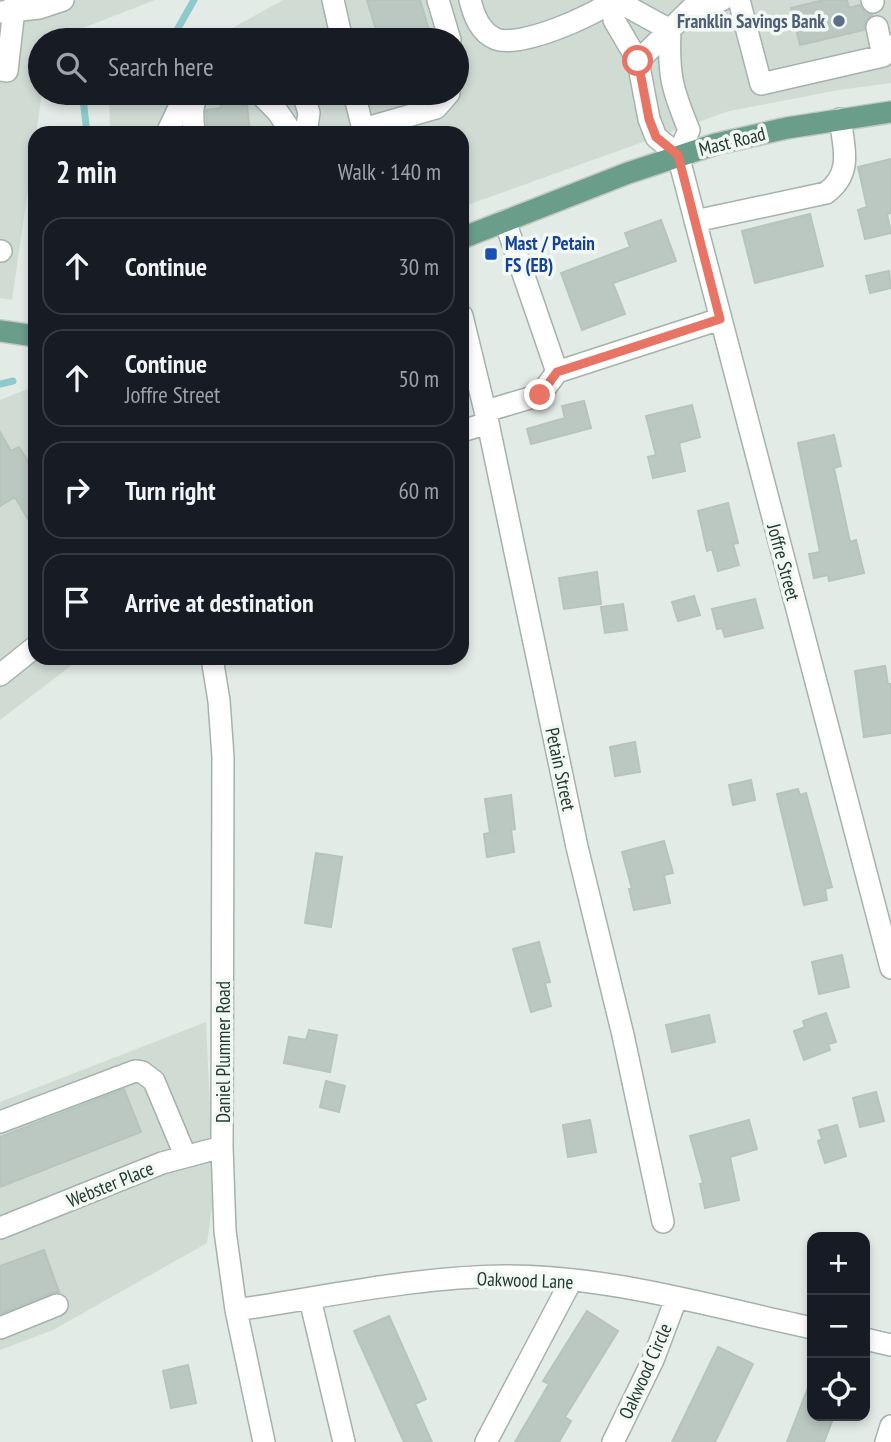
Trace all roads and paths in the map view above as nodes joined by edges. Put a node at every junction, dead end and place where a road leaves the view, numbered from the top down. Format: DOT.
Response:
graph roads {
  1 [pos="63,0"];
  2 [pos="333,0"];
  3 [pos="438,0"];
  4 [pos="470,0"];
  5 [pos="722,0"];
  6 [pos="739,0"];
  7 [pos="613,1"];
  8 [pos="10,8"];
  9 [pos="877,27"];
  10 [pos="339,28"];
  11 [pos="446,28"];
  12 [pos="670,30"];
  13 [pos="887,51"];
  14 [pos="638,61"];
  15 [pos="0,70"];
  16 [pos="180,105"];
  17 [pos="193,105"];
  18 [pos="271,105"];
  19 [pos="307,105"];
  20 [pos="357,105"];
  21 [pos="439,105"];
  22 [pos="891,112"];
  23 [pos="840,119"];
  24 [pos="170,126"];
  25 [pos="193,126"];
  26 [pos="288,126"];
  27 [pos="307,126"];
  28 [pos="362,126"];
  29 [pos="379,126"];
  30 [pos="678,155"];
  31 [pos="505,221"];
  32 [pos="695,222"];
  33 [pos="469,235"];
  34 [pos="720,319"];
  35 [pos="0,331"];
  36 [pos="28,335"];
  37 [pos="469,359"];
  38 [pos="557,372"];
  39 [pos="487,417"];
  40 [pos="469,427"];
  41 [pos="28,653"];
  42 [pos="213,665"];
  43 [pos="0,675"];
  44 [pos="891,968"];
  45 [pos="0,1122"];
  46 [pos="222,1147"];
  47 [pos="185,1155"];
  48 [pos="663,1222"];
  49 [pos="0,1228"];
  50 [pos="571,1281"];
  51 [pos="310,1299"];
  52 [pos="676,1299"];
  53 [pos="57,1305"];
  54 [pos="236,1310"];
  55 [pos="807,1327"];
  56 [pos="0,1328"];
  57 [pos="870,1340"];
  58 [pos="891,1345"];
  59 [pos="891,1426"];
  60 [pos="264,1442"];
  61 [pos="344,1442"];
  62 [pos="486,1442"];
  63 [pos="613,1442"];
  64 [pos="886,1442"];
  1 -- 8 [label="street"];
  2 -- 10 [label="street"];
  3 -- 11 [label="street"];
  4 -- 7 [label="street"];
  5 -- 12 [label="street"];
  6 -- 13 [label="street"];
  7 -- 12 [label="street"];
  7 -- 14 [label="street"];
  8 -- 15 [label="street"];
  9 -- 13 [label="street"];
  12 -- 14 [label="street"];
  12 -- 30 [label="street"];
  14 -- 30 [label="street"];
  16 -- 24 [label="street"];
  17 -- 25 [label="street"];
  18 -- 26 [label="street"];
  19 -- 27 [label="street"];
  20 -- 28 [label="street"];
  21 -- 29 [label="street"];
  22 -- 23 [label="main road, Mast Road"];
  23 -- 30 [label="main road, Mast Road"];
  23 -- 32 [label="street"];
  30 -- 31 [label="main road, Mast Road"];
  30 -- 32 [label="street, Joffre Street"];
  31 -- 33 [label="main road, Mast Road"];
  31 -- 38 [label="street"];
  32 -- 34 [label="street, Joffre Street"];
  34 -- 38 [label="street"];
  34 -- 44 [label="street, Joffre Street"];
  35 -- 36 [label="main road"];
  37 -- 39 [label="street, Petain Street"];
  38 -- 39 [label="street"];
  39 -- 40 [label="street"];
  39 -- 48 [label="street, Petain Street"];
  41 -- 43 [label="street"];
  42 -- 46 [label="street, Daniel Plummer Road"];
  45 -- 47 [label="street"];
  46 -- 47 [label="street, Webster Place"];
  46 -- 54 [label="street, Daniel Plummer Road"];
  47 -- 49 [label="street, Webster Place"];
  50 -- 51 [label="street, Oakwood Lane"];
  50 -- 52 [label="street, Oakwood Lane"];
  50 -- 62 [label="street"];
  51 -- 54 [label="street, Oakwood Lane"];
  51 -- 61 [label="street"];
  52 -- 55 [label="street, Oakwood Lane"];
  52 -- 63 [label="street, Oakwood Circle"];
  53 -- 56 [label="street"];
  54 -- 60 [label="street, Daniel Plummer Road"];
  57 -- 58 [label="street"];
  59 -- 64 [label="street"];
}
